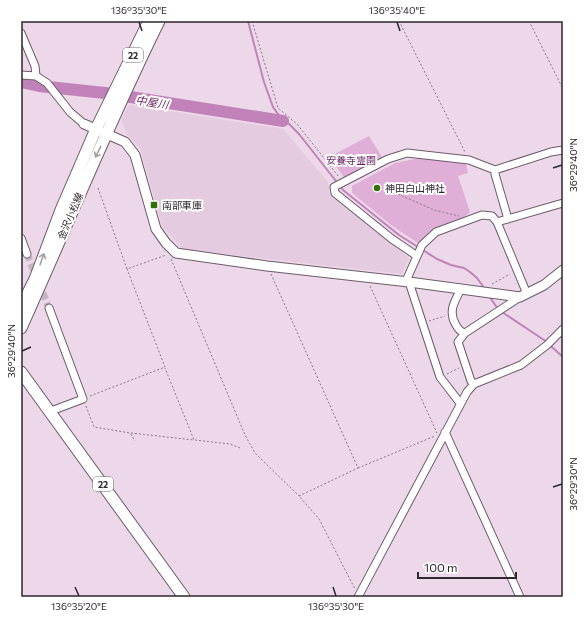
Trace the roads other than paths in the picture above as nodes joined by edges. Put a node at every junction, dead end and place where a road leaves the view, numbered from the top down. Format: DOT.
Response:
graph roads {
  1 [pos="149,21"];
  2 [pos="159,21"];
  3 [pos="21,33"];
  4 [pos="21,74"];
  5 [pos="36,76"];
  6 [pos="122,88"];
  7 [pos="115,102"];
  8 [pos="84,124"];
  9 [pos="96,129"];
  10 [pos="108,133"];
  11 [pos="563,150"];
  12 [pos="495,170"];
  13 [pos="563,203"];
  14 [pos="508,219"];
  15 [pos="496,222"];
  16 [pos="21,238"];
  17 [pos="27,254"];
  18 [pos="418,254"];
  19 [pos="563,270"];
  20 [pos="408,282"];
  21 [pos="461,289"];
  22 [pos="524,296"];
  23 [pos="21,307"];
  24 [pos="49,308"];
  25 [pos="21,328"];
  26 [pos="563,329"];
  27 [pos="465,334"];
  28 [pos="21,372"];
  29 [pos="474,384"];
  30 [pos="460,403"];
  31 [pos="51,411"];
  32 [pos="445,432"];
  33 [pos="184,597"];
  34 [pos="358,597"];
  35 [pos="520,597"];
  1 -- 6 [label="main road, 22"];
  2 -- 6 [label="main road, 22"];
  3 -- 5 [label="street"];
  4 -- 5 [label="street"];
  5 -- 8 [label="street"];
  6 -- 7 [label="main road, 22"];
  7 -- 9 [label="main road, 金沢小松線 / 22"];
  7 -- 10 [label="main road, 金沢小松線 / 22"];
  8 -- 9 [label="street"];
  9 -- 10 [label="street"];
  23 -- 9 [label="main road, 金沢小松線 / 22, one-way"];
  10 -- 20 [label="street"];
  10 -- 25 [label="main road, 金沢小松線 / 22, one-way"];
  11 -- 12 [label="street"];
  12 -- 14 [label="street"];
  12 -- 18 [label="street"];
  13 -- 14 [label="street"];
  14 -- 15 [label="street"];
  15 -- 18 [label="street"];
  15 -- 22 [label="street"];
  16 -- 17 [label="street"];
  18 -- 20 [label="street"];
  19 -- 22 [label="street"];
  20 -- 21 [label="street"];
  20 -- 30 [label="street"];
  21 -- 22 [label="street"];
  21 -- 27 [label="street"];
  22 -- 27 [label="street"];
  24 -- 31 [label="street"];
  26 -- 29 [label="street"];
  27 -- 29 [label="street"];
  28 -- 31 [label="main road, 22"];
  29 -- 30 [label="street"];
  30 -- 32 [label="street"];
  31 -- 33 [label="main road, 22"];
  32 -- 34 [label="street"];
  32 -- 35 [label="street"];
}
